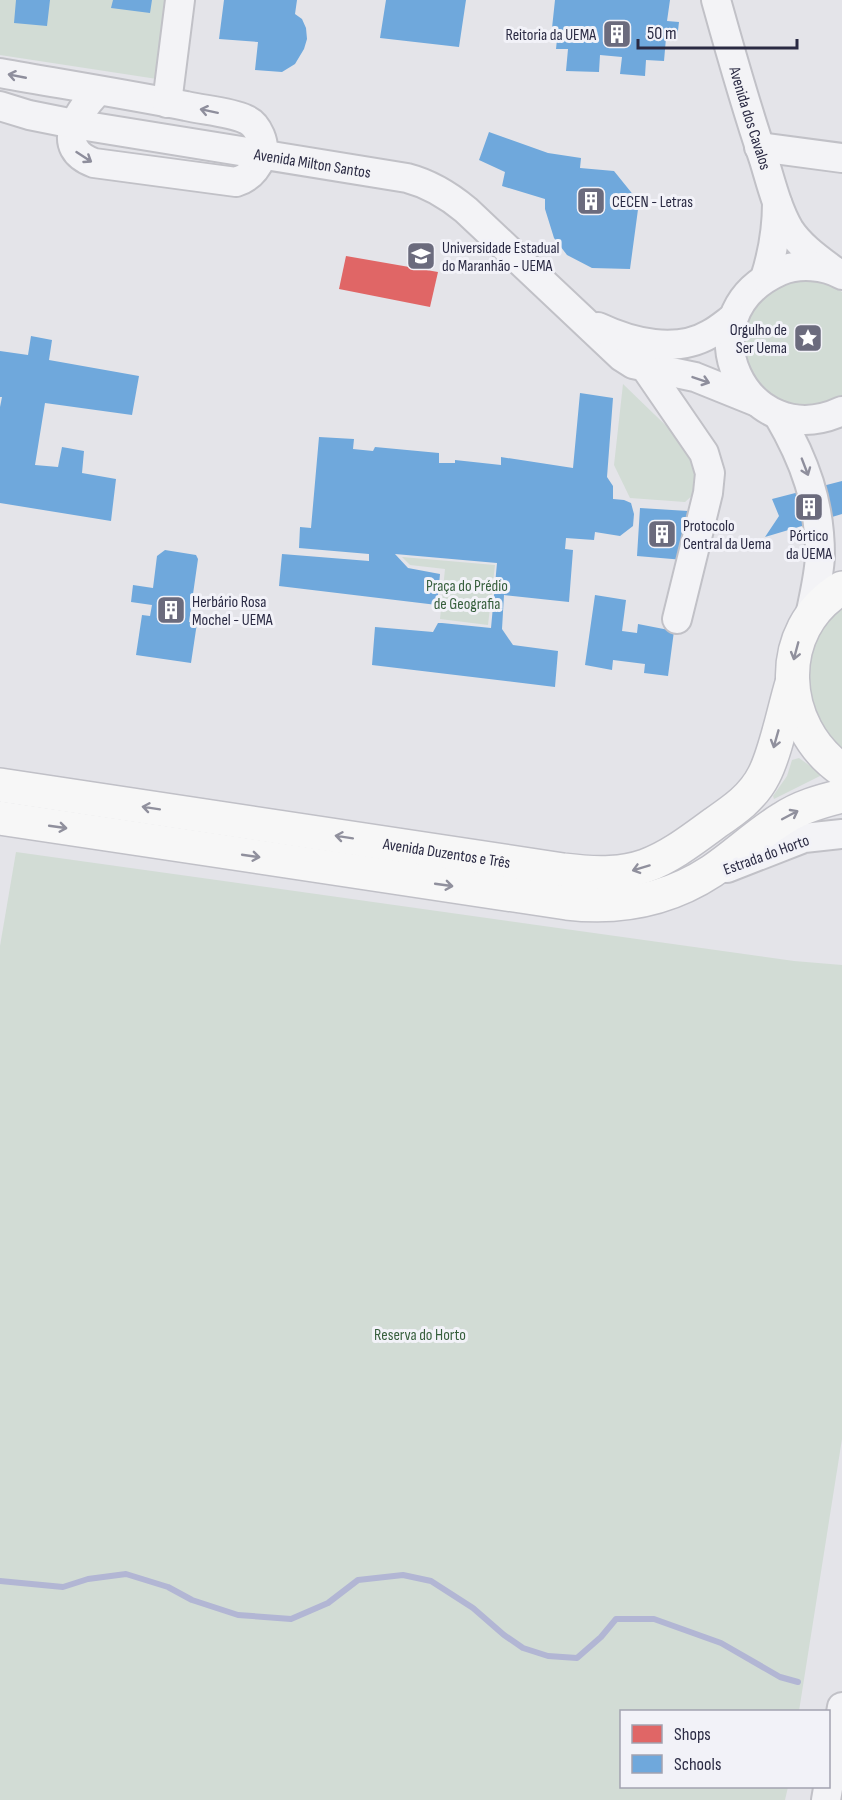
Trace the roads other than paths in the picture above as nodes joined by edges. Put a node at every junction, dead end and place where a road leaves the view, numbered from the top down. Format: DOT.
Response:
graph roads {
  1 [pos="180,0"];
  2 [pos="716,0"];
  3 [pos="0,73"];
  4 [pos="98,91"];
  5 [pos="167,103"];
  6 [pos="0,106"];
  7 [pos="245,119"];
  8 [pos="74,124"];
  9 [pos="759,147"];
  10 [pos="263,155"];
  11 [pos="842,158"];
  12 [pos="322,164"];
  13 [pos="777,200"];
  14 [pos="838,273"];
  15 [pos="765,278"];
  16 [pos="578,317"];
  17 [pos="733,318"];
  18 [pos="645,367"];
  19 [pos="768,409"];
  20 [pos="842,411"];
  21 [pos="842,588"];
  22 [pos="677,619"];
  23 [pos="809,621"];
  24 [pos="792,683"];
  25 [pos="842,770"];
  26 [pos="0,785"];
  27 [pos="842,796"];
  28 [pos="0,818"];
  29 [pos="842,834"];
  30 [pos="692,883"];
  31 [pos="842,1707"];
  32 [pos="830,1777"];
  1 -- 5 [label="street"];
  2 -- 9 [label="street, Avenida dos Cavalos"];
  4 -- 3 [label="street, one-way"];
  4 -- 5 [label="street"];
  4 -- 8 [label="street"];
  7 -- 5 [label="street, one-way"];
  6 -- 8 [label="street, Avenida Milton Santos"];
  7 -- 10 [label="street"];
  7 -- 12 [label="street"];
  8 -- 10 [label="street, Avenida Milton Santos"];
  9 -- 11 [label="street"];
  9 -- 13 [label="street, Avenida dos Cavalos"];
  10 -- 12 [label="street, Avenida Milton Santos"];
  12 -- 16 [label="street, Avenida Milton Santos"];
  13 -- 14 [label="street, Avenida dos Cavalos"];
  13 -- 15 [label="street, Avenida dos Cavalos"];
  14 -- 15 [label="street"];
  15 -- 17 [label="street"];
  16 -- 17 [label="street, Avenida Milton Santos"];
  16 -- 18 [label="street, Avenida Milton Santos"];
  17 -- 19 [label="street"];
  18 -- 19 [label="street, Avenida Milton Santos, one-way"];
  18 -- 22 [label="street"];
  19 -- 20 [label="street, Avenida Milton Santos"];
  19 -- 23 [label="street, one-way"];
  21 -- 23 [label="main road"];
  23 -- 24 [label="main road, one-way"];
  24 -- 25 [label="main road"];
  24 -- 26 [label="main road, Avenida Duzentos e Três, one-way"];
  30 -- 27 [label="main road, Avenida Duzentos e Três, one-way"];
  28 -- 30 [label="main road, Avenida Duzentos e Três, one-way"];
  29 -- 30 [label="street, Estrada do Horto"];
  31 -- 32 [label="street"];
}
